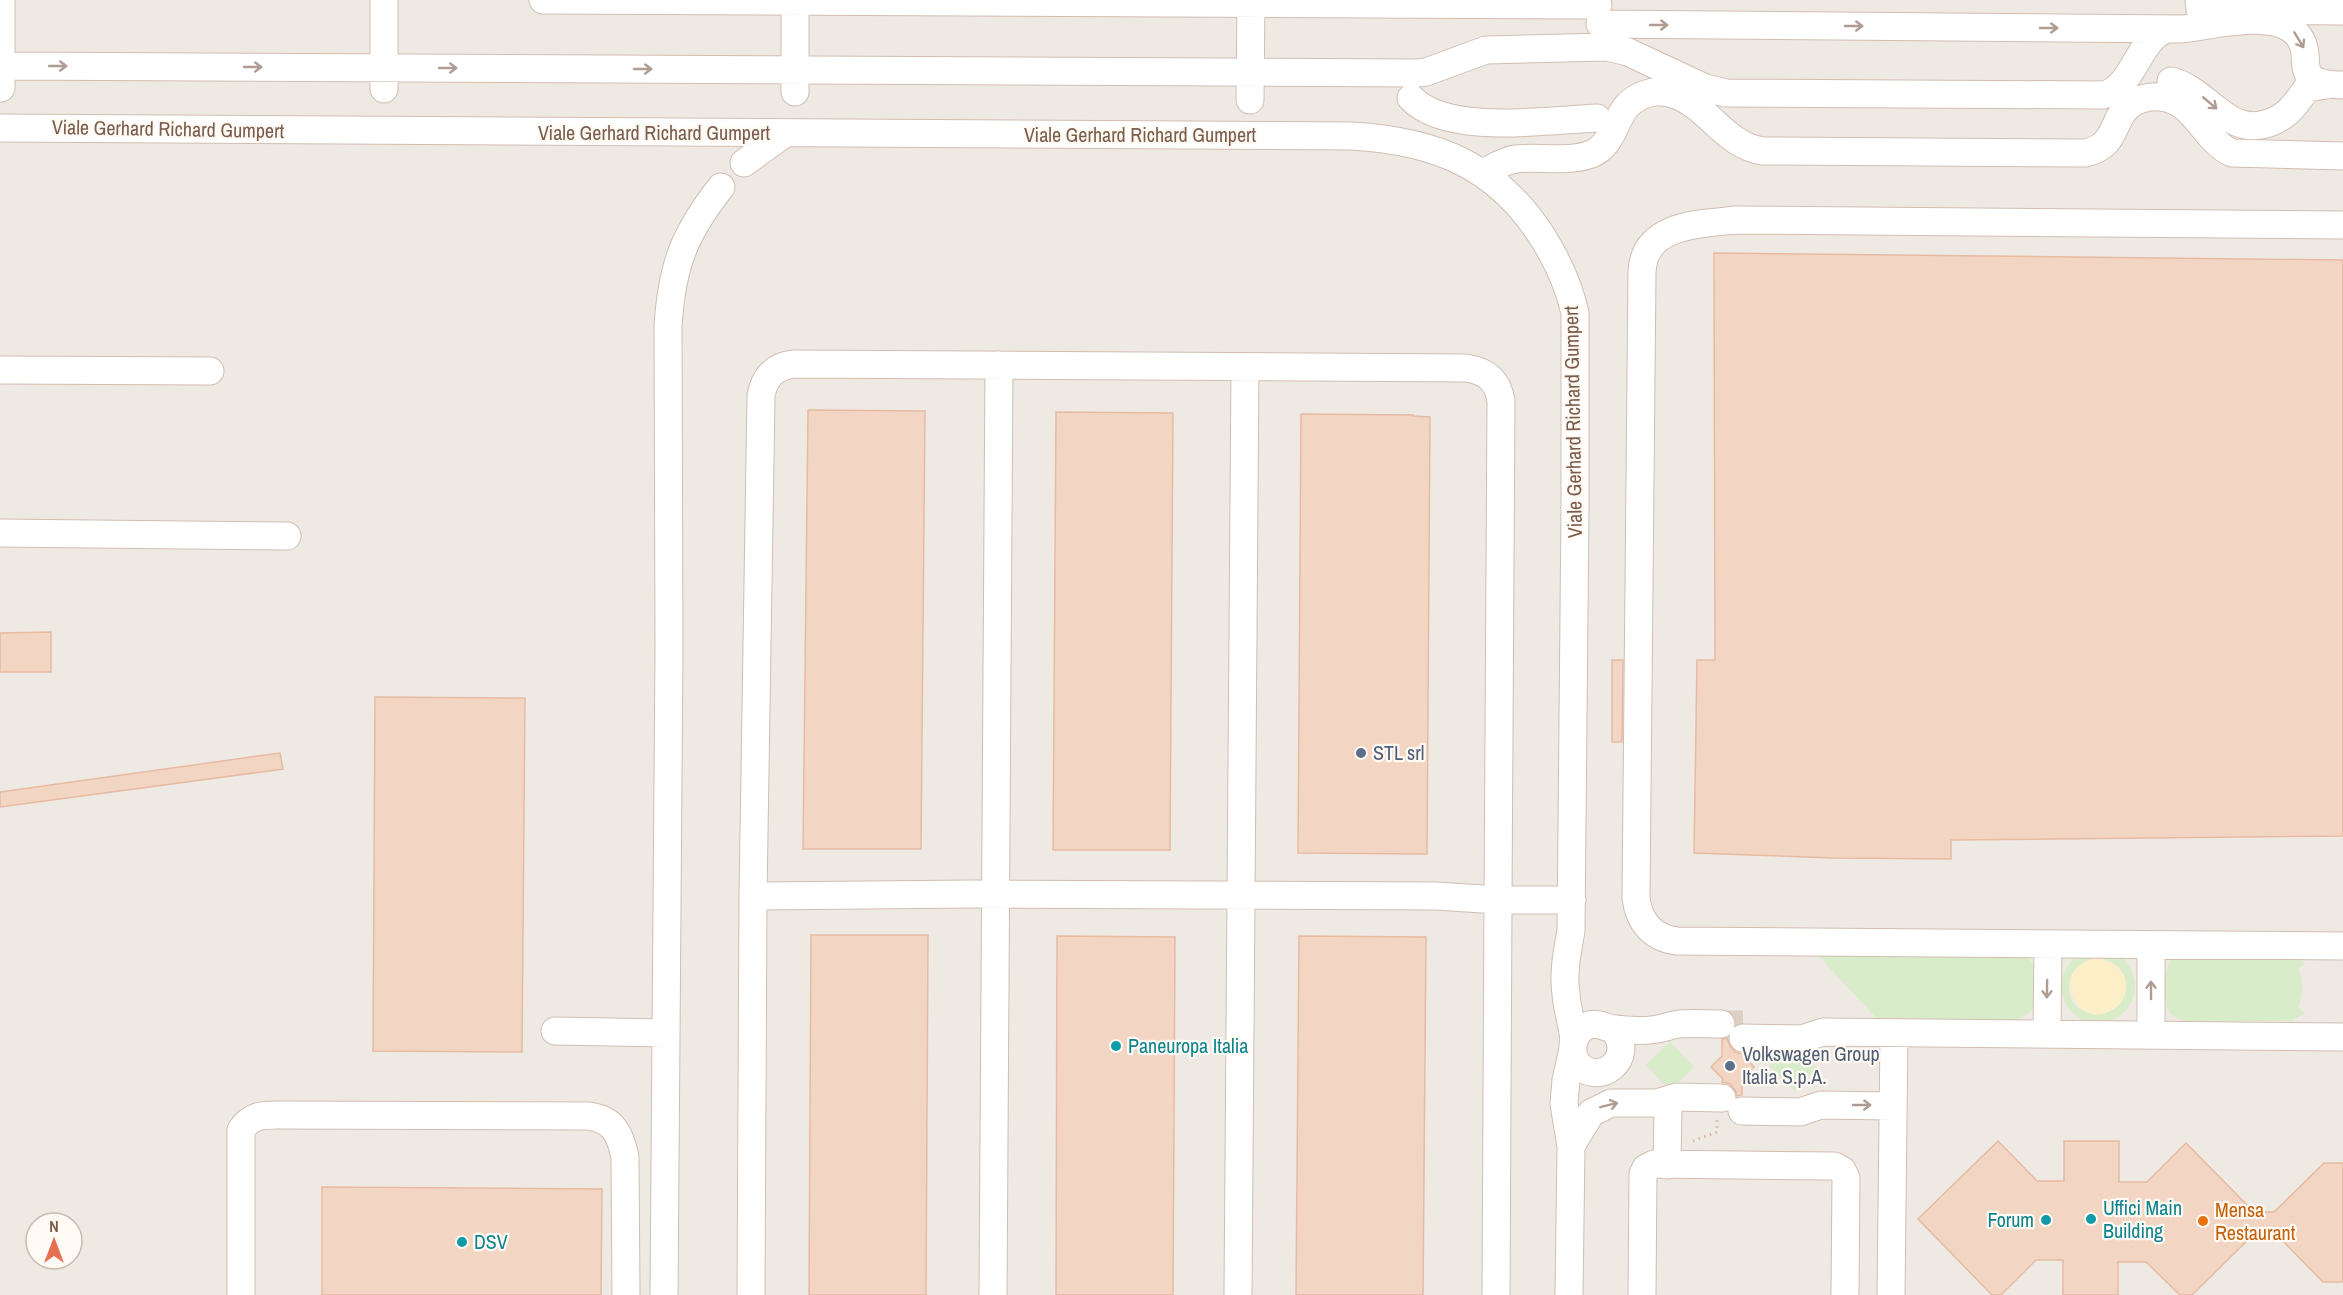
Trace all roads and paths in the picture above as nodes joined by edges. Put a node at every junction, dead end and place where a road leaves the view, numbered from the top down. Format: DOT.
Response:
graph roads {
  1 [pos="1,0"];
  2 [pos="384,0"];
  3 [pos="543,0"];
  4 [pos="795,1"];
  5 [pos="1251,2"];
  6 [pos="2306,5"];
  7 [pos="2343,11"];
  8 [pos="2200,12"];
  9 [pos="1599,19"];
  10 [pos="2168,29"];
  11 [pos="1471,54"];
  12 [pos="1,73"];
  13 [pos="1251,73"];
  14 [pos="1356,73"];
  15 [pos="384,79"];
  16 [pos="795,81"];
  17 [pos="2335,85"];
  18 [pos="2117,89"];
  19 [pos="1411,98"];
  20 [pos="1250,100"];
  21 [pos="1597,118"];
  22 [pos="0,128"];
  23 [pos="784,134"];
  24 [pos="2343,156"];
  25 [pos="744,163"];
  26 [pos="1483,173"];
  27 [pos="721,186"];
  28 [pos="2343,225"];
  29 [pos="999,365"];
  30 [pos="1245,367"];
  31 [pos="0,370"];
  32 [pos="210,371"];
  33 [pos="0,533"];
  34 [pos="287,536"];
  35 [pos="996,894"];
  36 [pos="1240,895"];
  37 [pos="753,896"];
  38 [pos="1498,900"];
  39 [pos="1572,900"];
  40 [pos="1571,931"];
  41 [pos="2048,944"];
  42 [pos="2151,945"];
  43 [pos="2343,946"];
  44 [pos="1609,1027"];
  45 [pos="555,1031"];
  46 [pos="666,1033"];
  47 [pos="1894,1033"];
  48 [pos="2047,1034"];
  49 [pos="2151,1035"];
  50 [pos="2343,1037"];
  51 [pos="1573,1046"];
  52 [pos="1606,1071"];
  53 [pos="1662,1105"];
  54 [pos="1893,1106"];
  55 [pos="1571,1146"];
  56 [pos="1667,1165"];
  57 [pos="241,1295"];
  58 [pos="626,1295"];
  59 [pos="664,1295"];
  60 [pos="751,1295"];
  61 [pos="993,1295"];
  62 [pos="1238,1295"];
  63 [pos="1496,1295"];
  64 [pos="1569,1295"];
  65 [pos="1642,1295"];
  66 [pos="1845,1295"];
  67 [pos="1891,1295"];
  1 -- 12 [label="street"];
  2 -- 15 [label="street"];
  3 -- 4 [label="street"];
  4 -- 5 [label="street"];
  4 -- 16 [label="street"];
  5 -- 9 [label="street"];
  5 -- 13 [label="street"];
  6 -- 7 [label="street"];
  6 -- 8 [label="street"];
  8 -- 10 [label="street"];
  8 -- 17 [label="street, one-way"];
  9 -- 10 [label="street, one-way"];
  9 -- 11 [label="street"];
  9 -- 18 [label="street"];
  10 -- 18 [label="street"];
  11 -- 14 [label="street"];
  11 -- 19 [label="street"];
  12 -- 15 [label="street, one-way"];
  13 -- 14 [label="street"];
  13 -- 16 [label="street"];
  13 -- 20 [label="street"];
  14 -- 19 [label="street"];
  15 -- 16 [label="street, one-way"];
  18 -- 17 [label="street, one-way"];
  19 -- 21 [label="street"];
  22 -- 23 [label="street, Viale Gerhard Richard Gumpert"];
  23 -- 25 [label="street"];
  23 -- 26 [label="street, Viale Gerhard Richard Gumpert"];
  24 -- 26 [label="street"];
  26 -- 39 [label="street, Viale Gerhard Richard Gumpert"];
  27 -- 46 [label="street"];
  28 -- 41 [label="street"];
  29 -- 30 [label="street"];
  29 -- 35 [label="street"];
  29 -- 37 [label="street"];
  30 -- 36 [label="street"];
  30 -- 38 [label="street"];
  31 -- 32 [label="street"];
  33 -- 34 [label="street"];
  35 -- 36 [label="street"];
  35 -- 37 [label="street"];
  35 -- 61 [label="street"];
  36 -- 38 [label="street"];
  36 -- 62 [label="street"];
  37 -- 60 [label="street"];
  38 -- 39 [label="street"];
  38 -- 63 [label="street"];
  39 -- 40 [label="street, Viale Gerhard Richard Gumpert"];
  40 -- 44 [label="street, Viale Gerhard Richard Gumpert"];
  40 -- 51 [label="street, Viale Gerhard Richard Gumpert"];
  41 -- 42 [label="street"];
  41 -- 48 [label="street, one-way"];
  42 -- 43 [label="street"];
  49 -- 42 [label="street, one-way"];
  44 -- 47 [label="street"];
  44 -- 51 [label="street"];
  44 -- 52 [label="street"];
  45 -- 46 [label="street"];
  46 -- 59 [label="street"];
  47 -- 48 [label="street"];
  47 -- 54 [label="street"];
  48 -- 49 [label="street"];
  49 -- 50 [label="street"];
  51 -- 52 [label="street"];
  51 -- 55 [label="street, Viale Gerhard Richard Gumpert"];
  52 -- 55 [label="street, Viale Gerhard Richard Gumpert"];
  53 -- 54 [label="street, one-way"];
  55 -- 53 [label="street, one-way"];
  53 -- 56 [label="street"];
  54 -- 67 [label="street"];
  55 -- 64 [label="street, Viale Gerhard Richard Gumpert"];
  56 -- 65 [label="street"];
  56 -- 66 [label="street"];
  57 -- 58 [label="street"];
}
